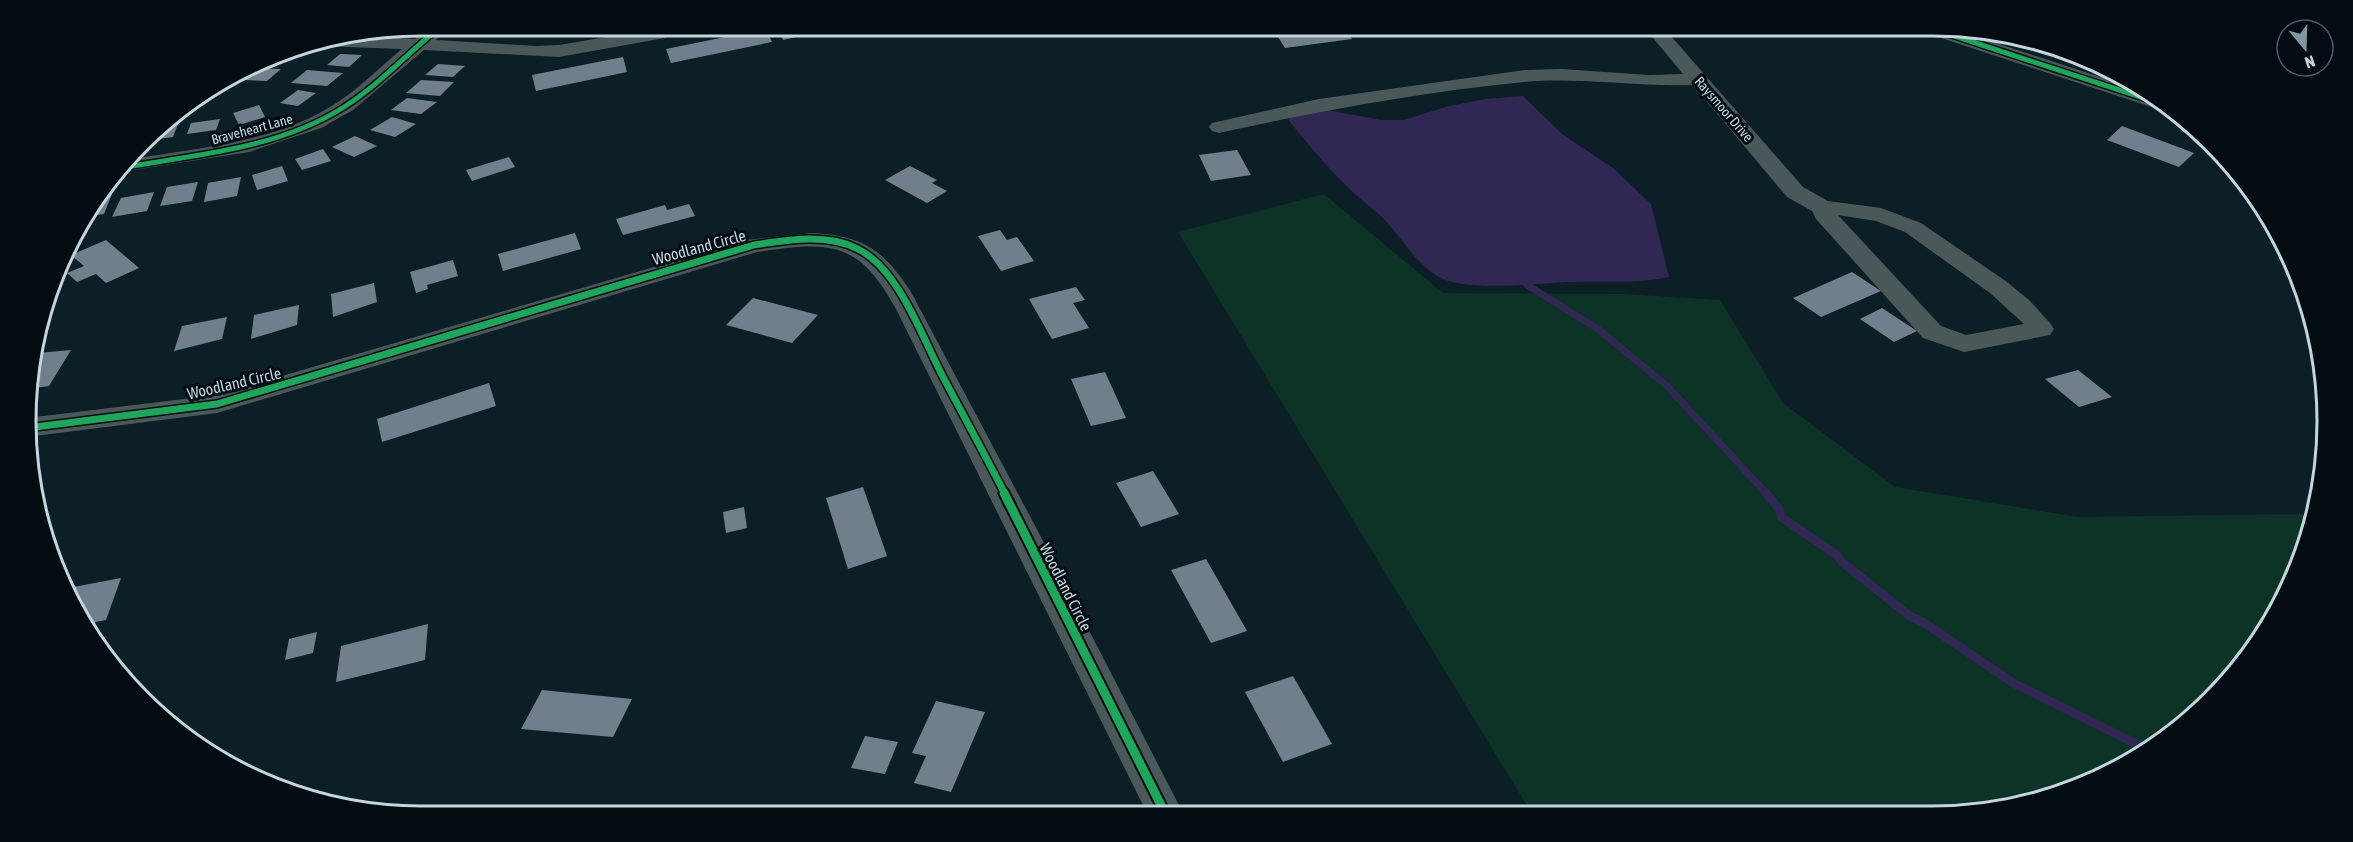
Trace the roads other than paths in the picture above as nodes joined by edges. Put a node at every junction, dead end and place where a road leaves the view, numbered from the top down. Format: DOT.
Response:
graph roads {
  1 [pos="643,36"];
  2 [pos="1661,36"];
  3 [pos="1959,37"];
  4 [pos="371,39"];
  5 [pos="426,39"];
  6 [pos="2077,64"];
  7 [pos="2070,73"];
  8 [pos="1699,80"];
  9 [pos="2136,95"];
  10 [pos="1219,127"];
  11 [pos="133,166"];
  12 [pos="1823,208"];
  13 [pos="36,427"];
  14 [pos="1161,806"];
  1 -- 5 [label="street"];
  2 -- 8 [label="street, Raysmoor Drive"];
  3 -- 7 [label="street"];
  4 -- 5 [label="street"];
  5 -- 11 [label="street, Braveheart Lane"];
  6 -- 7 [label="street"];
  7 -- 9 [label="street"];
  8 -- 10 [label="street"];
  8 -- 12 [label="street, Raysmoor Drive"];
  12 -- 12 [label="street"];
  13 -- 14 [label="street, Woodland Circle"];
}
